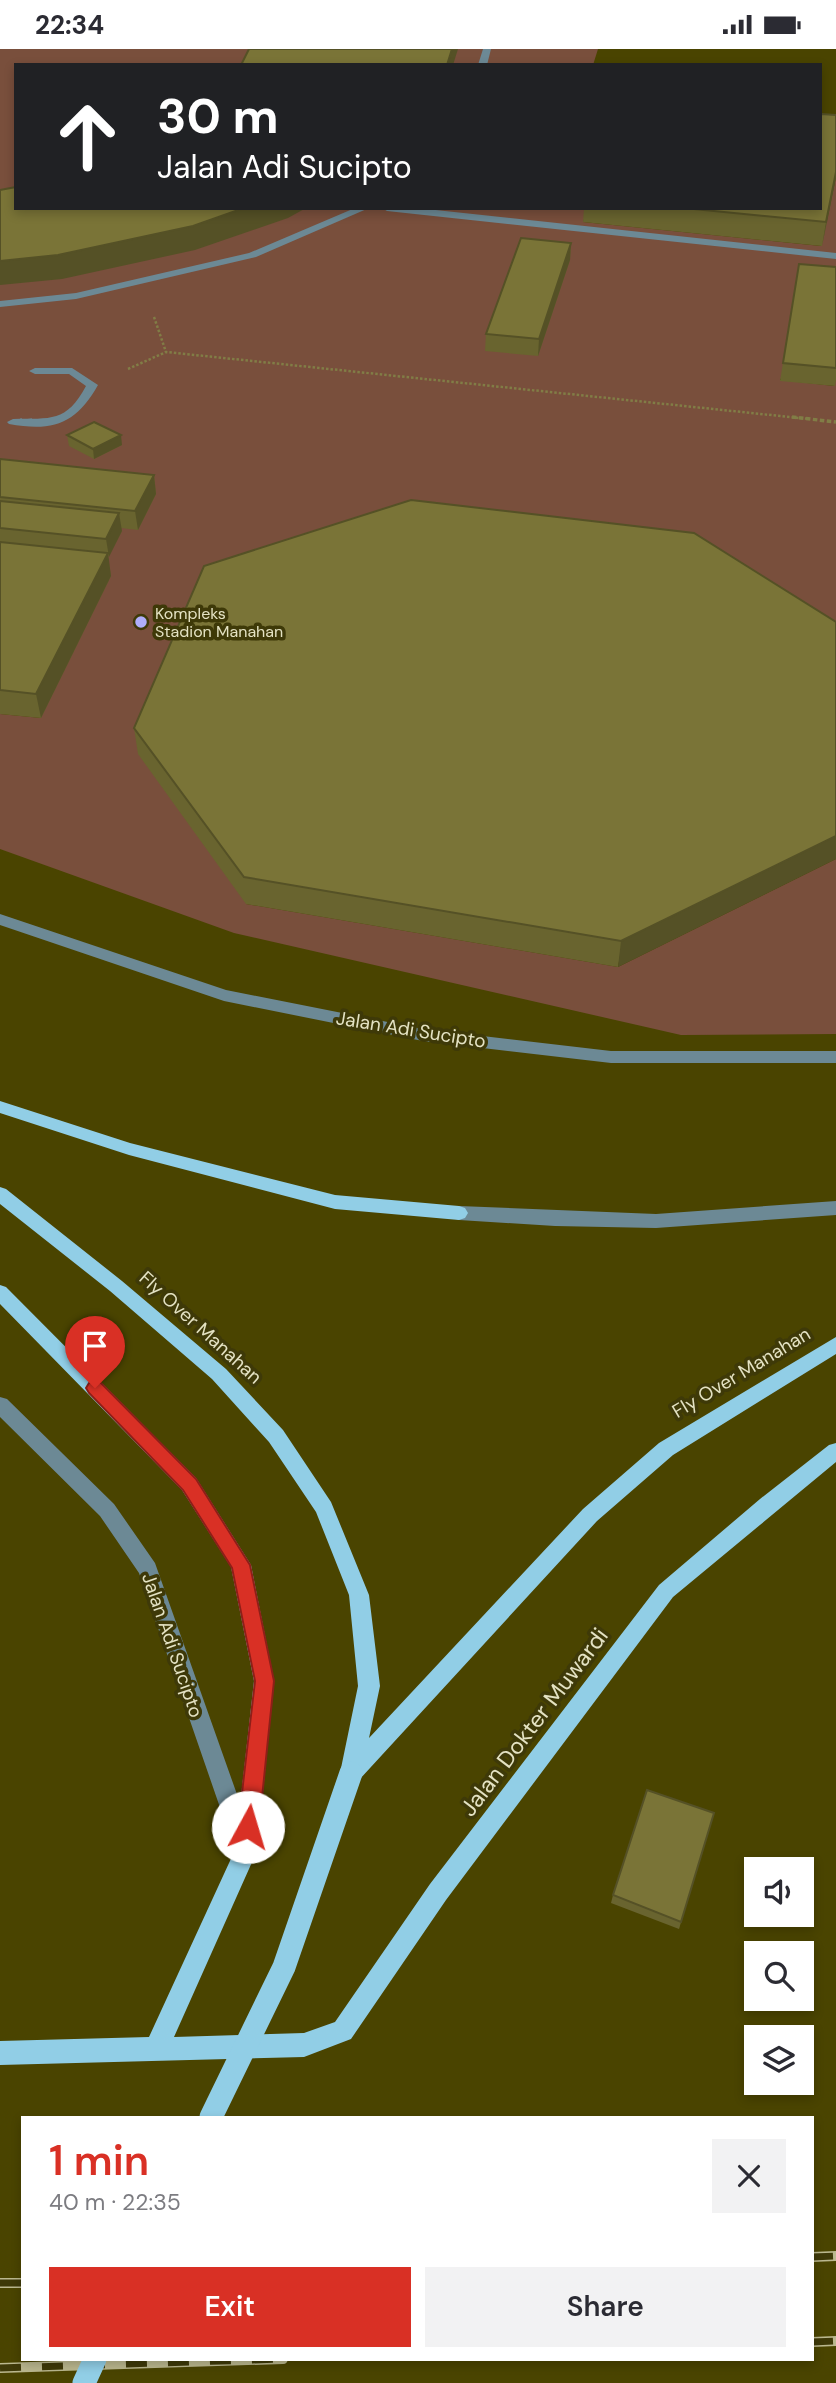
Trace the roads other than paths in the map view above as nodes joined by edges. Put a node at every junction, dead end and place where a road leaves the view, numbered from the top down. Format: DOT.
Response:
graph roads {
  1 [pos="359,210"];
  2 [pos="406,210"];
  3 [pos="836,256"];
  4 [pos="0,304"];
  5 [pos="35,371"];
  6 [pos="13,422"];
  7 [pos="0,919"];
  8 [pos="836,1058"];
  9 [pos="0,1107"];
  10 [pos="0,1195"];
  11 [pos="836,1208"];
  12 [pos="458,1213"];
  13 [pos="0,1291"];
  14 [pos="836,1345"];
  15 [pos="0,1405"];
  16 [pos="836,1451"];
  17 [pos="351,1773"];
  18 [pos="246,1851"];
  19 [pos="157,2046"];
  20 [pos="0,2053"];
  21 [pos="212,2116"];
  22 [pos="94,2361"];
  23 [pos="84,2383"];
  1 -- 4 [label="street"];
  2 -- 3 [label="street"];
  5 -- 6 [label="street"];
  7 -- 8 [label="street, Jalan Adi Sucipto"];
  9 -- 12 [label="main road"];
  10 -- 17 [label="main road, Fly Over Manahan"];
  11 -- 12 [label="street"];
  13 -- 18 [label="main road"];
  14 -- 17 [label="main road, Fly Over Manahan"];
  15 -- 18 [label="street, Jalan Adi Sucipto"];
  16 -- 19 [label="main road, Jalan Dokter Muwardi"];
  17 -- 21 [label="main road, Fly Over Manahan, bridge"];
  18 -- 19 [label="main road"];
  19 -- 20 [label="main road, Jalan Dokter Muwardi"];
  22 -- 23 [label="main road, bridge"];
}
